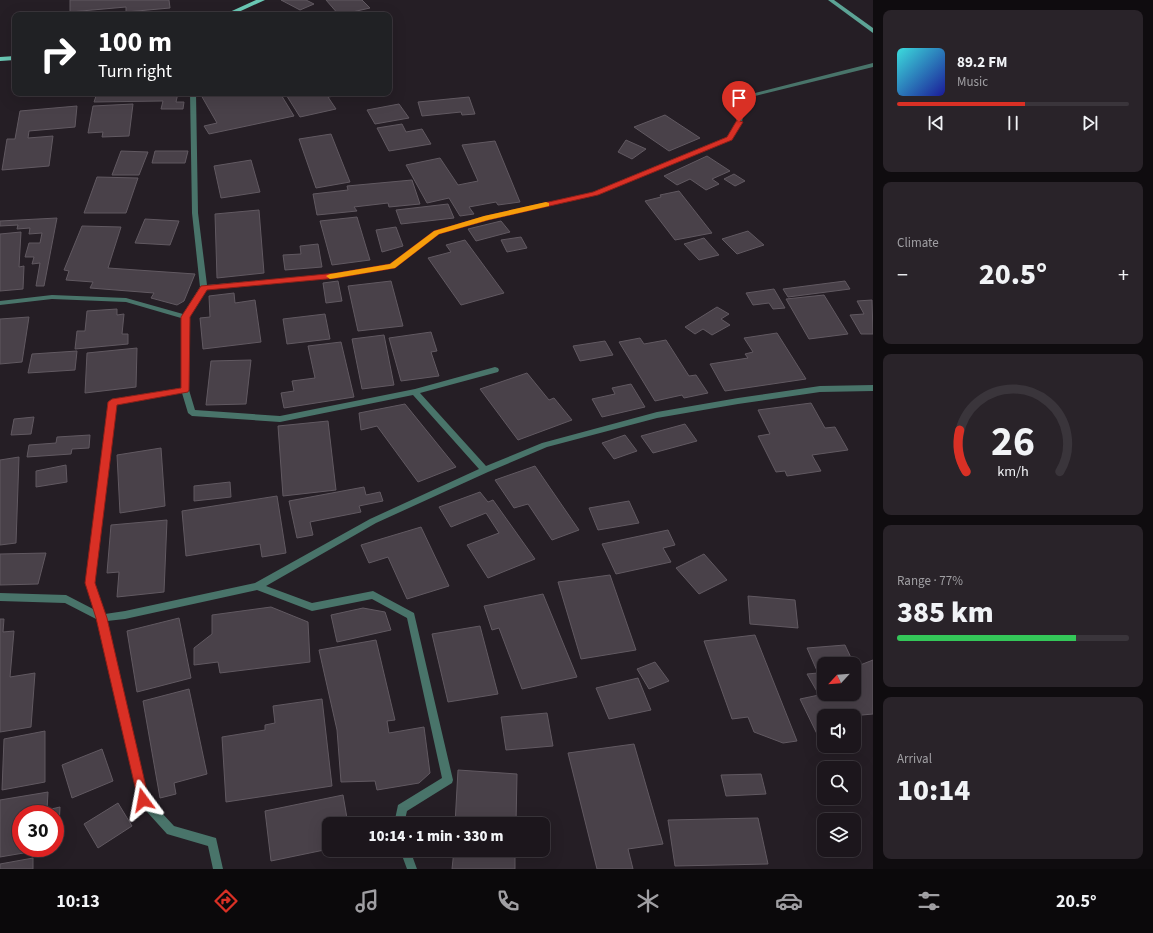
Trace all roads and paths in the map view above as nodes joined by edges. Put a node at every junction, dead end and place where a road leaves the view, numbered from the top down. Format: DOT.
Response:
graph roads {
  1 [pos="262,0"];
  2 [pos="831,0"];
  3 [pos="233,12"];
  4 [pos="873,31"];
  5 [pos="12,58"];
  6 [pos="0,59"];
  7 [pos="873,65"];
  8 [pos="193,96"];
  9 [pos="204,287"];
  10 [pos="0,302"];
  11 [pos="185,317"];
  12 [pos="495,370"];
  13 [pos="873,388"];
  14 [pos="185,390"];
  15 [pos="415,392"];
  16 [pos="485,470"];
  17 [pos="256,586"];
  18 [pos="0,597"];
  19 [pos="102,618"];
  20 [pos="400,817"];
  21 [pos="408,857"];
  22 [pos="218,869"];
  23 [pos="412,869"];
  1 -- 3 [label="main road"];
  2 -- 4 [label="street"];
  5 -- 6 [label="main road"];
  7 -- 9 [label="street"];
  8 -- 9 [label="street"];
  9 -- 11 [label="street"];
  10 -- 11 [label="street"];
  11 -- 14 [label="street"];
  12 -- 15 [label="street"];
  13 -- 16 [label="street"];
  14 -- 15 [label="street"];
  14 -- 19 [label="street"];
  15 -- 16 [label="street"];
  16 -- 17 [label="street"];
  17 -- 19 [label="street"];
  17 -- 20 [label="street"];
  18 -- 19 [label="street"];
  19 -- 22 [label="street"];
  21 -- 23 [label="street"];
}
